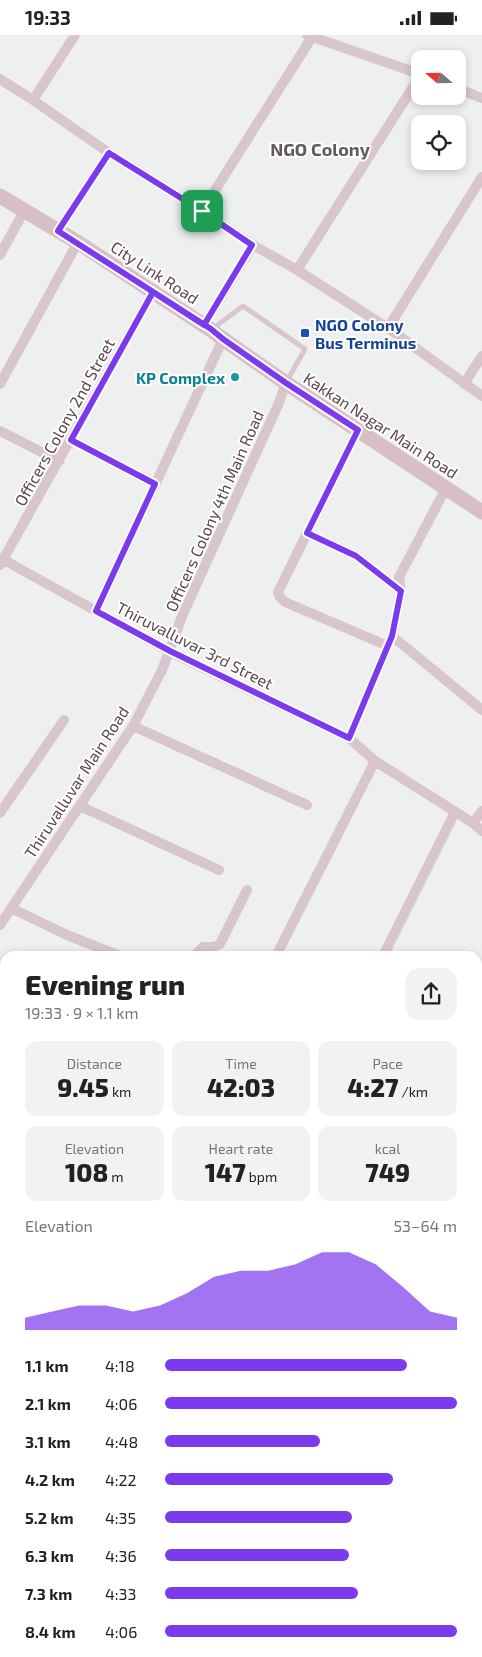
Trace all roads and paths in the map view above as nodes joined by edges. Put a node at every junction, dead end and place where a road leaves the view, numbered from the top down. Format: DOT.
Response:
graph roads {
  1 [pos="75,35"];
  2 [pos="309,36"];
  3 [pos="411,72"];
  4 [pos="0,79"];
  5 [pos="411,89"];
  6 [pos="466,92"];
  7 [pos="482,98"];
  8 [pos="33,100"];
  9 [pos="109,153"];
  10 [pos="482,177"];
  11 [pos="0,197"];
  12 [pos="24,211"];
  13 [pos="202,211"];
  14 [pos="58,231"];
  15 [pos="78,242"];
  16 [pos="252,245"];
  17 [pos="0,255"];
  18 [pos="297,270"];
  19 [pos="153,292"];
  20 [pos="388,329"];
  21 [pos="213,331"];
  22 [pos="482,356"];
  23 [pos="286,383"];
  24 [pos="0,384"];
  25 [pos="464,384"];
  26 [pos="482,396"];
  27 [pos="358,430"];
  28 [pos="0,431"];
  29 [pos="71,440"];
  30 [pos="59,461"];
  31 [pos="155,484"];
  32 [pos="446,488"];
  33 [pos="482,511"];
  34 [pos="307,533"];
  35 [pos="2,563"];
  36 [pos="401,591"];
  37 [pos="96,611"];
  38 [pos="390,641"];
  39 [pos="170,651"];
  40 [pos="482,710"];
  41 [pos="64,720"];
  42 [pos="133,726"];
  43 [pos="349,738"];
  44 [pos="375,761"];
  45 [pos="307,805"];
  46 [pos="80,806"];
  47 [pos="482,811"];
  48 [pos="0,813"];
  49 [pos="455,813"];
  50 [pos="472,823"];
  51 [pos="482,831"];
  52 [pos="219,870"];
  53 [pos="248,890"];
  54 [pos="11,908"];
  55 [pos="0,925"];
  56 [pos="107,951"];
  57 [pos="199,951"];
  58 [pos="279,951"];
  59 [pos="386,951"];
  1 -- 8 [label="street"];
  2 -- 3 [label="street"];
  2 -- 13 [label="street"];
  4 -- 8 [label="street"];
  5 -- 18 [label="street"];
  6 -- 7 [label="street"];
  8 -- 9 [label="street"];
  9 -- 13 [label="street"];
  9 -- 14 [label="street"];
  10 -- 20 [label="street"];
  11 -- 12 [label="street, City Link Road"];
  12 -- 14 [label="street, City Link Road"];
  12 -- 17 [label="street"];
  13 -- 16 [label="street"];
  14 -- 15 [label="street, City Link Road"];
  15 -- 19 [label="street, City Link Road"];
  15 -- 24 [label="street"];
  16 -- 18 [label="street"];
  16 -- 21 [label="street"];
  18 -- 20 [label="street"];
  19 -- 21 [label="street, City Link Road"];
  19 -- 29 [label="street, Officers Colony 2nd Street"];
  20 -- 25 [label="street"];
  21 -- 23 [label="street, City Link Road"];
  21 -- 23 [label="lane"];
  21 -- 31 [label="street"];
  22 -- 25 [label="street"];
  23 -- 27 [label="street, Kakkan Nagar Main Road"];
  23 -- 39 [label="street, Officers Colony 4th Main Road"];
  25 -- 26 [label="street"];
  27 -- 32 [label="street, Kakkan Nagar Main Road"];
  27 -- 34 [label="street"];
  28 -- 30 [label="street"];
  29 -- 30 [label="street, Officers Colony 2nd Street"];
  29 -- 31 [label="street"];
  30 -- 35 [label="street, Officers Colony 2nd Street"];
  31 -- 37 [label="street"];
  32 -- 33 [label="street, Kakkan Nagar Main Road"];
  32 -- 36 [label="street"];
  34 -- 36 [label="street"];
  34 -- 38 [label="street"];
  35 -- 37 [label="street, Thiruvalluvar 3rd Street"];
  36 -- 38 [label="street"];
  37 -- 39 [label="street, Thiruvalluvar 3rd Street"];
  38 -- 40 [label="street"];
  38 -- 43 [label="street"];
  39 -- 42 [label="street, Thiruvalluvar Main Road"];
  39 -- 43 [label="street, Thiruvalluvar 3rd Street"];
  41 -- 48 [label="street"];
  42 -- 45 [label="street"];
  42 -- 46 [label="street, Thiruvalluvar Main Road"];
  43 -- 44 [label="street, Thiruvalluvar 3rd Street"];
  44 -- 49 [label="street, Thiruvalluvar 3rd Street"];
  44 -- 58 [label="street"];
  46 -- 52 [label="street"];
  46 -- 54 [label="street, Thiruvalluvar Main Road"];
  47 -- 50 [label="street"];
  49 -- 50 [label="street, Thiruvalluvar 3rd Street"];
  49 -- 59 [label="street"];
  50 -- 51 [label="street, Thiruvalluvar 3rd Street"];
  53 -- 57 [label="street"];
  54 -- 55 [label="street, Thiruvalluvar Main Road"];
  54 -- 56 [label="street"];
}
